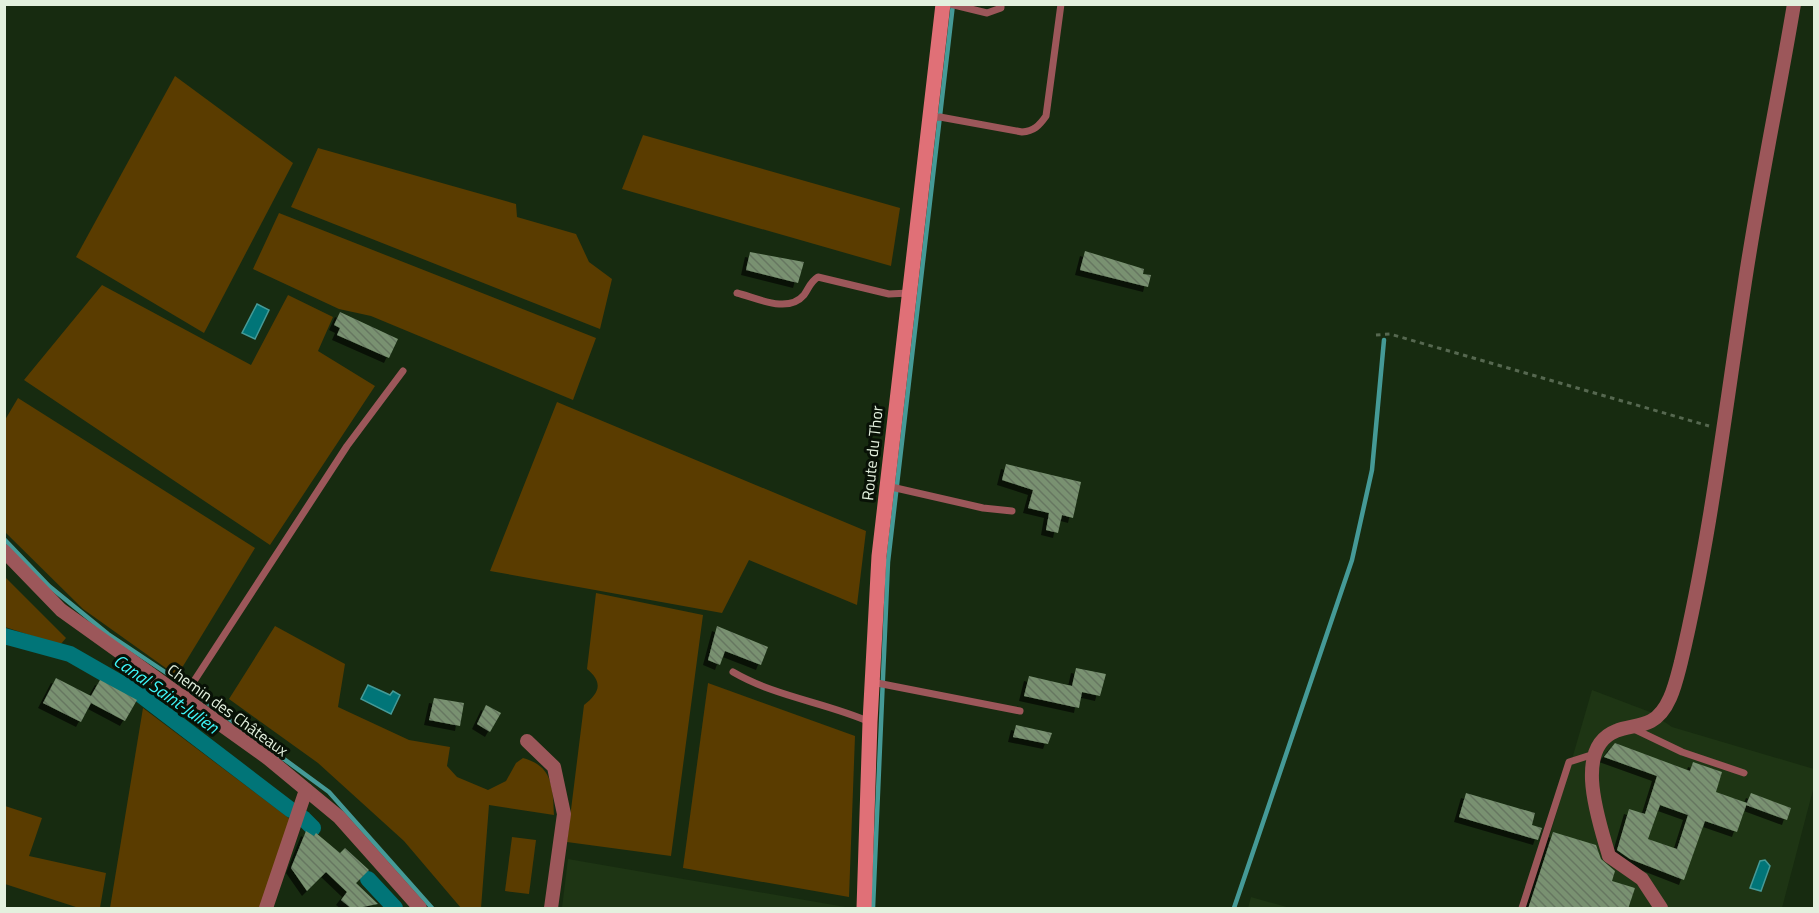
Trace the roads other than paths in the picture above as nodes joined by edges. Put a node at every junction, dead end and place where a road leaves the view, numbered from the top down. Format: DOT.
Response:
graph roads {
  1 [pos="944,4"];
  2 [pos="950,4"];
  3 [pos="1001,4"];
  4 [pos="1061,4"];
  5 [pos="1794,4"];
  6 [pos="930,118"];
  7 [pos="737,293"];
  8 [pos="909,293"];
  9 [pos="403,371"];
  10 [pos="887,486"];
  11 [pos="1012,511"];
  12 [pos="4,551"];
  13 [pos="733,672"];
  14 [pos="872,682"];
  15 [pos="183,698"];
  16 [pos="1020,711"];
  17 [pos="870,722"];
  18 [pos="1632,728"];
  19 [pos="526,741"];
  20 [pos="1595,753"];
  21 [pos="1744,773"];
  22 [pos="306,790"];
  23 [pos="266,909"];
  24 [pos="420,909"];
  25 [pos="551,909"];
  26 [pos="864,909"];
  27 [pos="1522,909"];
  28 [pos="1661,909"];
  1 -- 6 [label="street, Route du Thor"];
  2 -- 3 [label="lane"];
  4 -- 6 [label="lane"];
  5 -- 18 [label="street"];
  6 -- 8 [label="street, Route du Thor"];
  7 -- 8 [label="lane"];
  8 -- 10 [label="street, Route du Thor"];
  9 -- 15 [label="lane"];
  10 -- 11 [label="lane"];
  10 -- 14 [label="street, Route du Thor"];
  12 -- 15 [label="street, Chemin des Châteaux"];
  13 -- 17 [label="lane"];
  14 -- 16 [label="lane"];
  14 -- 17 [label="street, Route du Thor"];
  15 -- 22 [label="street, Chemin des Châteaux"];
  17 -- 26 [label="street, Route du Thor"];
  18 -- 20 [label="street"];
  18 -- 21 [label="lane"];
  19 -- 25 [label="street"];
  20 -- 27 [label="lane"];
  20 -- 28 [label="street"];
  22 -- 23 [label="street"];
  22 -- 24 [label="street, Chemin des Châteaux"];
}
